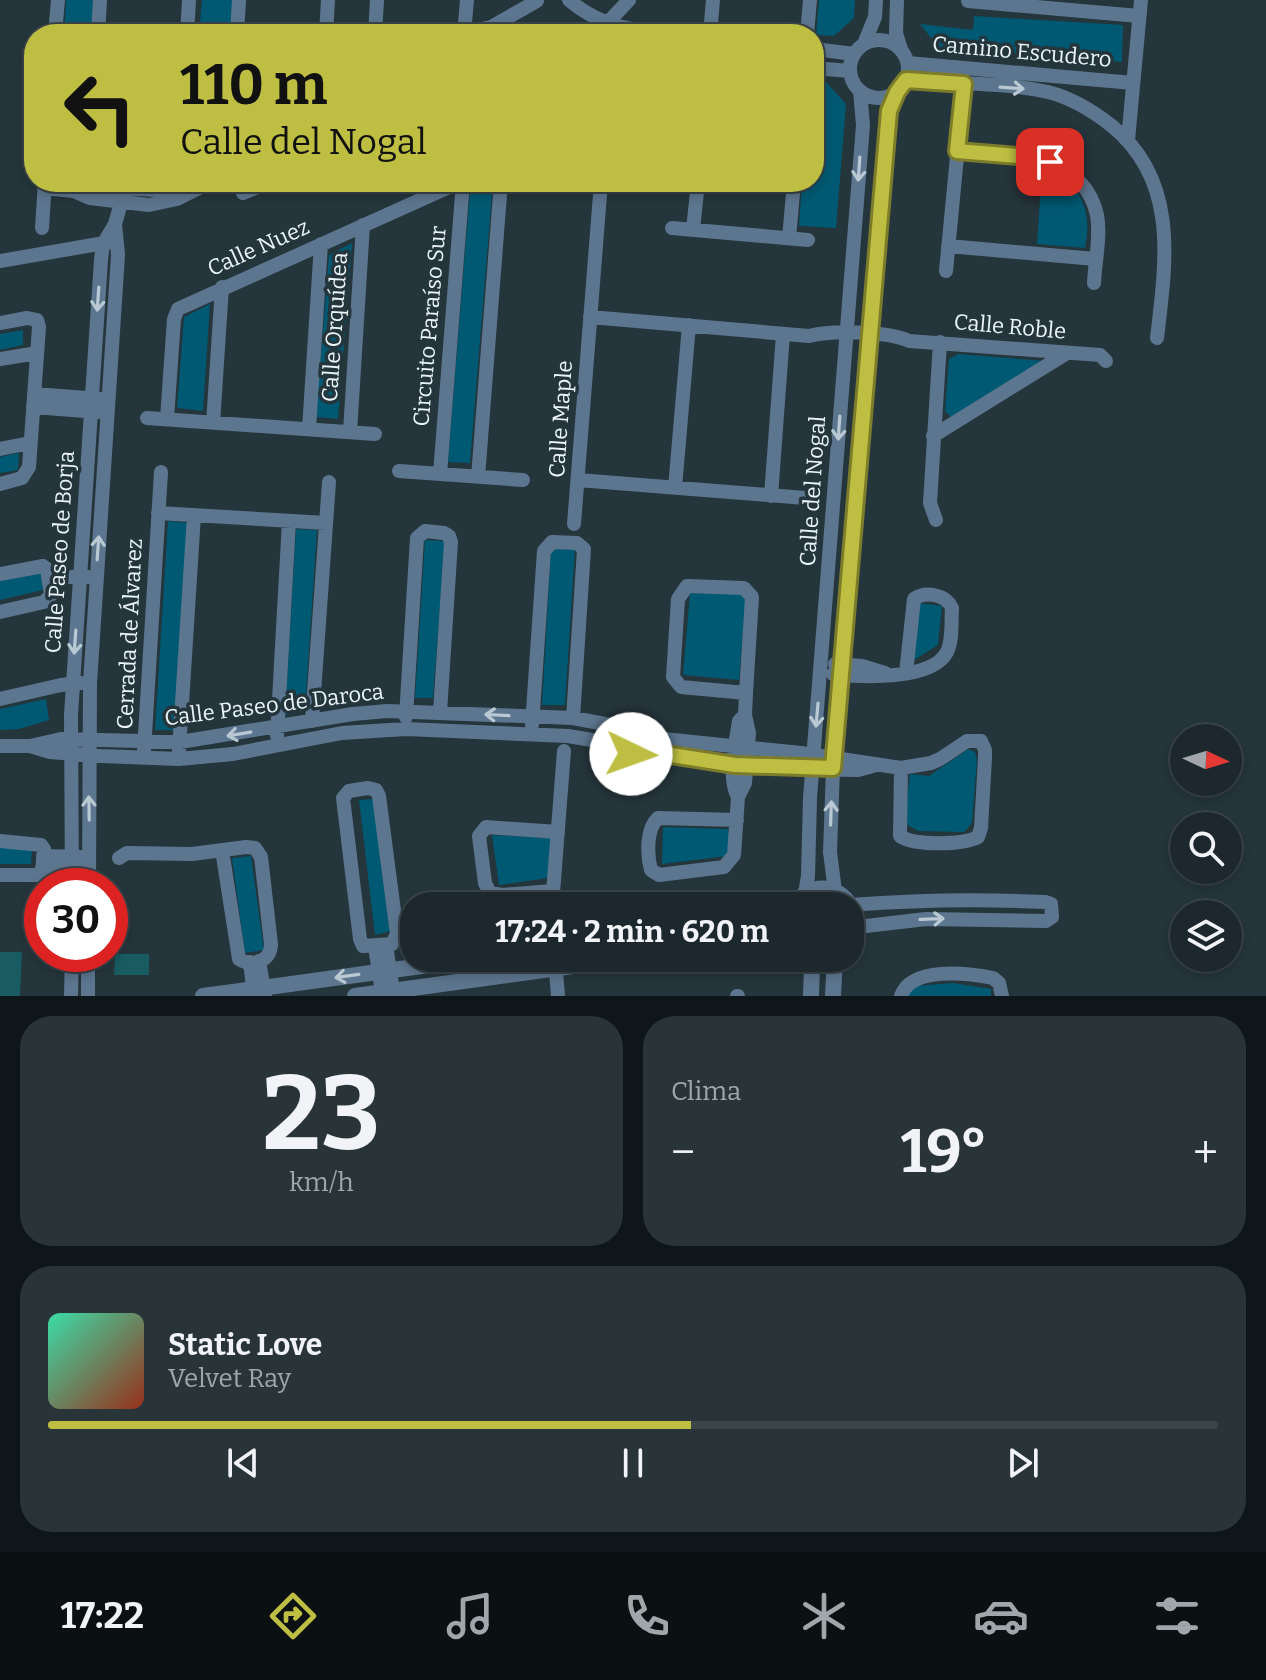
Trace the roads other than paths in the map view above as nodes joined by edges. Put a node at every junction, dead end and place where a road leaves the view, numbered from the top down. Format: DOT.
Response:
graph roads {
  1 [pos="58,0"];
  2 [pos="100,0"];
  3 [pos="189,0"];
  4 [pos="239,0"];
  5 [pos="328,0"];
  6 [pos="377,0"];
  7 [pos="467,0"];
  8 [pos="569,0"];
  9 [pos="629,0"];
  10 [pos="713,0"];
  11 [pos="810,0"];
  12 [pos="876,0"];
  13 [pos="897,0"];
  14 [pos="1141,0"];
  15 [pos="537,1"];
  16 [pos="968,4"];
  17 [pos="1139,16"];
  18 [pos="56,24"];
  19 [pos="99,24"];
  20 [pos="188,24"];
  21 [pos="238,24"];
  22 [pos="327,24"];
  23 [pos="376,24"];
  24 [pos="465,24"];
  25 [pos="496,24"];
  26 [pos="597,24"];
  27 [pos="611,24"];
  28 [pos="711,24"];
  29 [pos="808,24"];
  30 [pos="824,49"];
  31 [pos="859,49"];
  32 [pos="904,56"];
  33 [pos="824,69"];
  34 [pos="850,71"];
  35 [pos="1133,83"];
  36 [pos="964,84"];
  37 [pos="902,86"];
  38 [pos="860,91"];
  39 [pos="1128,140"];
  40 [pos="957,151"];
  41 [pos="45,192"];
  42 [pos="104,192"];
  43 [pos="166,192"];
  44 [pos="438,192"];
  45 [pos="460,192"];
  46 [pos="500,192"];
  47 [pos="600,192"];
  48 [pos="697,192"];
  49 [pos="793,192"];
  50 [pos="123,196"];
  51 [pos="115,224"];
  52 [pos="363,225"];
  53 [pos="42,228"];
  54 [pos="672,228"];
  55 [pos="693,230"];
  56 [pos="789,238"];
  57 [pos="808,240"];
  58 [pos="118,241"];
  59 [pos="103,244"];
  60 [pos="321,244"];
  61 [pos="948,246"];
  62 [pos="1095,259"];
  63 [pos="0,261"];
  64 [pos="946,271"];
  65 [pos="1094,283"];
  66 [pos="222,287"];
  67 [pos="590,317"];
  68 [pos="0,323"];
  69 [pos="689,325"];
  70 [pos="783,334"];
  71 [pos="846,338"];
  72 [pos="1157,338"];
  73 [pos="870,339"];
  74 [pos="940,342"];
  75 [pos="37,353"];
  76 [pos="1068,353"];
  77 [pos="0,359"];
  78 [pos="1106,361"];
  79 [pos="34,401"];
  80 [pos="91,405"];
  81 [pos="108,406"];
  82 [pos="147,418"];
  83 [pos="167,419"];
  84 [pos="213,423"];
  85 [pos="309,429"];
  86 [pos="350,432"];
  87 [pos="375,434"];
  88 [pos="933,436"];
  89 [pos="30,443"];
  90 [pos="0,449"];
  91 [pos="399,471"];
  92 [pos="161,472"];
  93 [pos="440,474"];
  94 [pos="478,477"];
  95 [pos="523,480"];
  96 [pos="578,480"];
  97 [pos="329,482"];
  98 [pos="0,484"];
  99 [pos="675,488"];
  100 [pos="771,496"];
  101 [pos="805,498"];
  102 [pos="158,513"];
  103 [pos="194,515"];
  104 [pos="936,520"];
  105 [pos="289,521"];
  106 [pos="326,523"];
  107 [pos="574,524"];
  108 [pos="0,574"];
  109 [pos="49,583"];
  110 [pos="79,584"];
  111 [pos="96,584"];
  112 [pos="0,612"];
  113 [pos="821,668"];
  114 [pos="841,670"];
  115 [pos="906,673"];
  116 [pos="72,683"];
  117 [pos="90,683"];
  118 [pos="746,693"];
  119 [pos="0,699"];
  120 [pos="406,710"];
  121 [pos="440,712"];
  122 [pos="353,714"];
  123 [pos="532,716"];
  124 [pos="573,718"];
  125 [pos="312,721"];
  126 [pos="621,727"];
  127 [pos="276,728"];
  128 [pos="406,729"];
  129 [pos="355,732"];
  130 [pos="531,735"];
  131 [pos="88,739"];
  132 [pos="145,742"];
  133 [pos="180,742"];
  134 [pos="616,744"];
  135 [pos="642,744"];
  136 [pos="279,745"];
  137 [pos="0,746"];
  138 [pos="70,746"];
  139 [pos="742,749"];
  140 [pos="564,751"];
  141 [pos="88,755"];
  142 [pos="144,759"];
  143 [pos="179,759"];
  144 [pos="813,762"];
  145 [pos="834,763"];
  146 [pos="740,766"];
  147 [pos="901,768"];
  148 [pos="737,820"];
  149 [pos="558,832"];
  150 [pos="0,841"];
  151 [pos="222,850"];
  152 [pos="119,858"];
  153 [pos="43,862"];
  154 [pos="72,863"];
  155 [pos="72,868"];
  156 [pos="83,868"];
  157 [pos="89,868"];
  158 [pos="0,875"];
  159 [pos="835,891"];
  160 [pos="490,892"];
  161 [pos="553,892"];
  162 [pos="803,892"];
  163 [pos="810,892"];
  164 [pos="864,904"];
  165 [pos="864,927"];
  166 [pos="381,946"];
  167 [pos="255,961"];
  168 [pos="400,969"];
  169 [pos="384,971"];
  170 [pos="72,972"];
  171 [pos="88,972"];
  172 [pos="503,972"];
  173 [pos="550,972"];
  174 [pos="552,972"];
  175 [pos="812,972"];
  176 [pos="834,972"];
  177 [pos="259,992"];
  178 [pos="387,992"];
  179 [pos="71,996"];
  180 [pos="88,996"];
  181 [pos="203,996"];
  182 [pos="355,996"];
  183 [pos="549,996"];
  184 [pos="558,996"];
  185 [pos="811,996"];
  186 [pos="833,996"];
  187 [pos="901,996"];
  188 [pos="1002,996"];
  1 -- 18 [label="street"];
  2 -- 19 [label="street"];
  3 -- 20 [label="street"];
  4 -- 21 [label="street"];
  5 -- 22 [label="street"];
  6 -- 23 [label="street"];
  7 -- 24 [label="street"];
  8 -- 26 [label="street"];
  9 -- 27 [label="street"];
  10 -- 28 [label="street"];
  11 -- 29 [label="street"];
  12 -- 31 [label="street"];
  13 -- 32 [label="street"];
  14 -- 17 [label="street"];
  15 -- 25 [label="street"];
  16 -- 17 [label="street"];
  17 -- 35 [label="street"];
  30 -- 31 [label="street"];
  31 -- 32 [label="street"];
  31 -- 34 [label="street"];
  32 -- 35 [label="street, Camino Escudero"];
  32 -- 37 [label="street"];
  33 -- 34 [label="street"];
  34 -- 38 [label="street"];
  35 -- 39 [label="street"];
  36 -- 37 [label="street, Camino Escudero"];
  36 -- 39 [label="street, Camino Escudero, one-way"];
  36 -- 40 [label="street"];
  37 -- 38 [label="street"];
  37 -- 73 [label="street, Calle del Nogal"];
  38 -- 71 [label="street, Calle del Nogal, one-way"];
  39 -- 72 [label="street, Camino Escudero"];
  40 -- 61 [label="street"];
  40 -- 62 [label="street"];
  41 -- 53 [label="street"];
  42 -- 50 [label="street"];
  43 -- 50 [label="street"];
  44 -- 52 [label="street, Calle Nuez"];
  45 -- 93 [label="street, Circuito Paraíso Sur"];
  46 -- 94 [label="street"];
  47 -- 67 [label="street, Calle Maple"];
  48 -- 55 [label="street"];
  49 -- 56 [label="street"];
  50 -- 51 [label="street, Calle Paseo de Borja"];
  51 -- 58 [label="street, Calle Paseo de Borja"];
  51 -- 59 [label="street, Calle Paseo de Borja"];
  52 -- 60 [label="street, Calle Nuez"];
  52 -- 86 [label="street, Calle Orquídea"];
  54 -- 55 [label="street"];
  55 -- 56 [label="street"];
  56 -- 57 [label="street"];
  58 -- 59 [label="street"];
  58 -- 81 [label="street, Calle Paseo de Borja"];
  59 -- 63 [label="street"];
  59 -- 80 [label="street, Calle Paseo de Borja, one-way"];
  60 -- 66 [label="street, Calle Nuez"];
  60 -- 85 [label="street, Calle Orquídea"];
  61 -- 62 [label="street"];
  61 -- 64 [label="street"];
  62 -- 65 [label="street"];
  66 -- 83 [label="street, Calle Nuez"];
  66 -- 84 [label="street"];
  67 -- 69 [label="street, Calle Roble"];
  67 -- 96 [label="street, Calle Maple"];
  68 -- 75 [label="street"];
  69 -- 70 [label="street, Calle Roble"];
  69 -- 99 [label="street"];
  70 -- 71 [label="street, Calle Roble"];
  70 -- 100 [label="street"];
  71 -- 73 [label="street, Calle Roble"];
  71 -- 113 [label="street, Calle del Nogal, one-way"];
  73 -- 74 [label="street, Calle Roble"];
  73 -- 114 [label="street, Calle del Nogal"];
  74 -- 76 [label="street, Calle Roble"];
  74 -- 88 [label="street"];
  75 -- 77 [label="street"];
  75 -- 79 [label="street"];
  76 -- 78 [label="street, Calle Roble"];
  76 -- 88 [label="street"];
  79 -- 80 [label="street"];
  79 -- 89 [label="street"];
  80 -- 81 [label="street"];
  80 -- 110 [label="street, Calle Paseo de Borja"];
  111 -- 81 [label="street, Calle Paseo de Borja, one-way"];
  82 -- 83 [label="street"];
  83 -- 84 [label="street"];
  84 -- 85 [label="street"];
  85 -- 86 [label="street"];
  86 -- 87 [label="street"];
  88 -- 104 [label="street"];
  89 -- 90 [label="street"];
  89 -- 98 [label="street"];
  91 -- 93 [label="street"];
  92 -- 102 [label="street, Cerrada de Álvarez"];
  93 -- 94 [label="street"];
  94 -- 95 [label="street"];
  96 -- 99 [label="street"];
  96 -- 107 [label="street, Calle Maple"];
  97 -- 106 [label="street"];
  99 -- 100 [label="street"];
  100 -- 101 [label="street"];
  102 -- 103 [label="street, Cerrada de Álvarez"];
  102 -- 132 [label="street, Cerrada de Álvarez"];
  103 -- 105 [label="street, Cerrada de Álvarez"];
  103 -- 133 [label="street"];
  105 -- 106 [label="street, Cerrada de Álvarez"];
  105 -- 127 [label="street"];
  106 -- 125 [label="street"];
  108 -- 109 [label="street"];
  109 -- 110 [label="street"];
  109 -- 112 [label="street"];
  110 -- 111 [label="street"];
  110 -- 116 [label="street, Calle Paseo de Borja, one-way"];
  111 -- 117 [label="street, Calle Paseo de Borja"];
  113 -- 114 [label="street"];
  113 -- 144 [label="street, Calle del Nogal, one-way"];
  114 -- 115 [label="street"];
  114 -- 145 [label="street, Calle del Nogal"];
  115 -- 115 [label="street"];
  116 -- 117 [label="street"];
  116 -- 119 [label="street"];
  116 -- 138 [label="street, Calle Paseo de Borja"];
  117 -- 131 [label="street, Calle Paseo de Borja"];
  118 -- 118 [label="street"];
  118 -- 139 [label="street"];
  120 -- 121 [label="street, Calle Paseo de Daroca"];
  120 -- 121 [label="street"];
  120 -- 122 [label="street, Calle Paseo de Daroca"];
  120 -- 128 [label="street"];
  123 -- 121 [label="street, Calle Paseo de Daroca, one-way"];
  122 -- 125 [label="street, Calle Paseo de Daroca"];
  122 -- 129 [label="street"];
  123 -- 124 [label="street, Calle Paseo de Daroca"];
  123 -- 124 [label="street"];
  123 -- 130 [label="street"];
  124 -- 126 [label="street, Calle Paseo de Daroca"];
  125 -- 127 [label="street, Calle Paseo de Daroca"];
  126 -- 134 [label="street"];
  126 -- 135 [label="street"];
  127 -- 133 [label="street, Calle Paseo de Daroca, one-way"];
  127 -- 136 [label="street"];
  128 -- 129 [label="street, Calle Paseo de Daroca"];
  128 -- 130 [label="street, Calle Paseo de Daroca"];
  129 -- 136 [label="street, Calle Paseo de Daroca"];
  130 -- 134 [label="street, Calle Paseo de Daroca"];
  131 -- 132 [label="street, Calle Paseo de Daroca"];
  131 -- 138 [label="street, Calle Paseo de Daroca"];
  131 -- 141 [label="street, Calle Paseo de Borja"];
  132 -- 133 [label="street, Calle Paseo de Daroca"];
  132 -- 142 [label="street, Cerrada de Álvarez"];
  133 -- 143 [label="street"];
  134 -- 135 [label="street"];
  135 -- 139 [label="street"];
  135 -- 146 [label="street"];
  136 -- 143 [label="street, Calle Paseo de Daroca"];
  137 -- 138 [label="street, Calle Paseo de Daroca"];
  138 -- 141 [label="street, Calle Paseo de Daroca"];
  138 -- 154 [label="street, Calle Paseo de Borja"];
  139 -- 144 [label="street"];
  139 -- 146 [label="street"];
  140 -- 149 [label="street"];
  141 -- 142 [label="street, Calle Paseo de Daroca"];
  157 -- 141 [label="street, Calle Paseo de Borja, one-way"];
  142 -- 143 [label="street, Calle Paseo de Daroca"];
  144 -- 145 [label="street"];
  144 -- 146 [label="street"];
  144 -- 162 [label="street, Calle del Nogal"];
  145 -- 147 [label="street"];
  159 -- 145 [label="street, Calle del Nogal, one-way"];
  146 -- 148 [label="street"];
  147 -- 147 [label="street"];
  148 -- 148 [label="street"];
  149 -- 160 [label="street"];
  149 -- 161 [label="street"];
  150 -- 153 [label="street"];
  151 -- 152 [label="street"];
  151 -- 167 [label="street"];
  151 -- 167 [label="street"];
  153 -- 154 [label="street"];
  153 -- 158 [label="street"];
  154 -- 155 [label="street, Calle Paseo de Borja"];
  154 -- 156 [label="street"];
  159 -- 163 [label="street"];
  165 -- 164 [label="street, one-way"];
  166 -- 166 [label="street"];
  166 -- 169 [label="street"];
  167 -- 177 [label="street"];
  168 -- 169 [label="street"];
  169 -- 177 [label="street, one-way"];
  169 -- 178 [label="street"];
  170 -- 179 [label="street"];
  171 -- 180 [label="street"];
  172 -- 178 [label="street"];
  173 -- 183 [label="street"];
  174 -- 184 [label="street"];
  175 -- 185 [label="street"];
  176 -- 186 [label="street"];
  177 -- 181 [label="street"];
  178 -- 182 [label="street"];
  187 -- 188 [label="street"];
}
